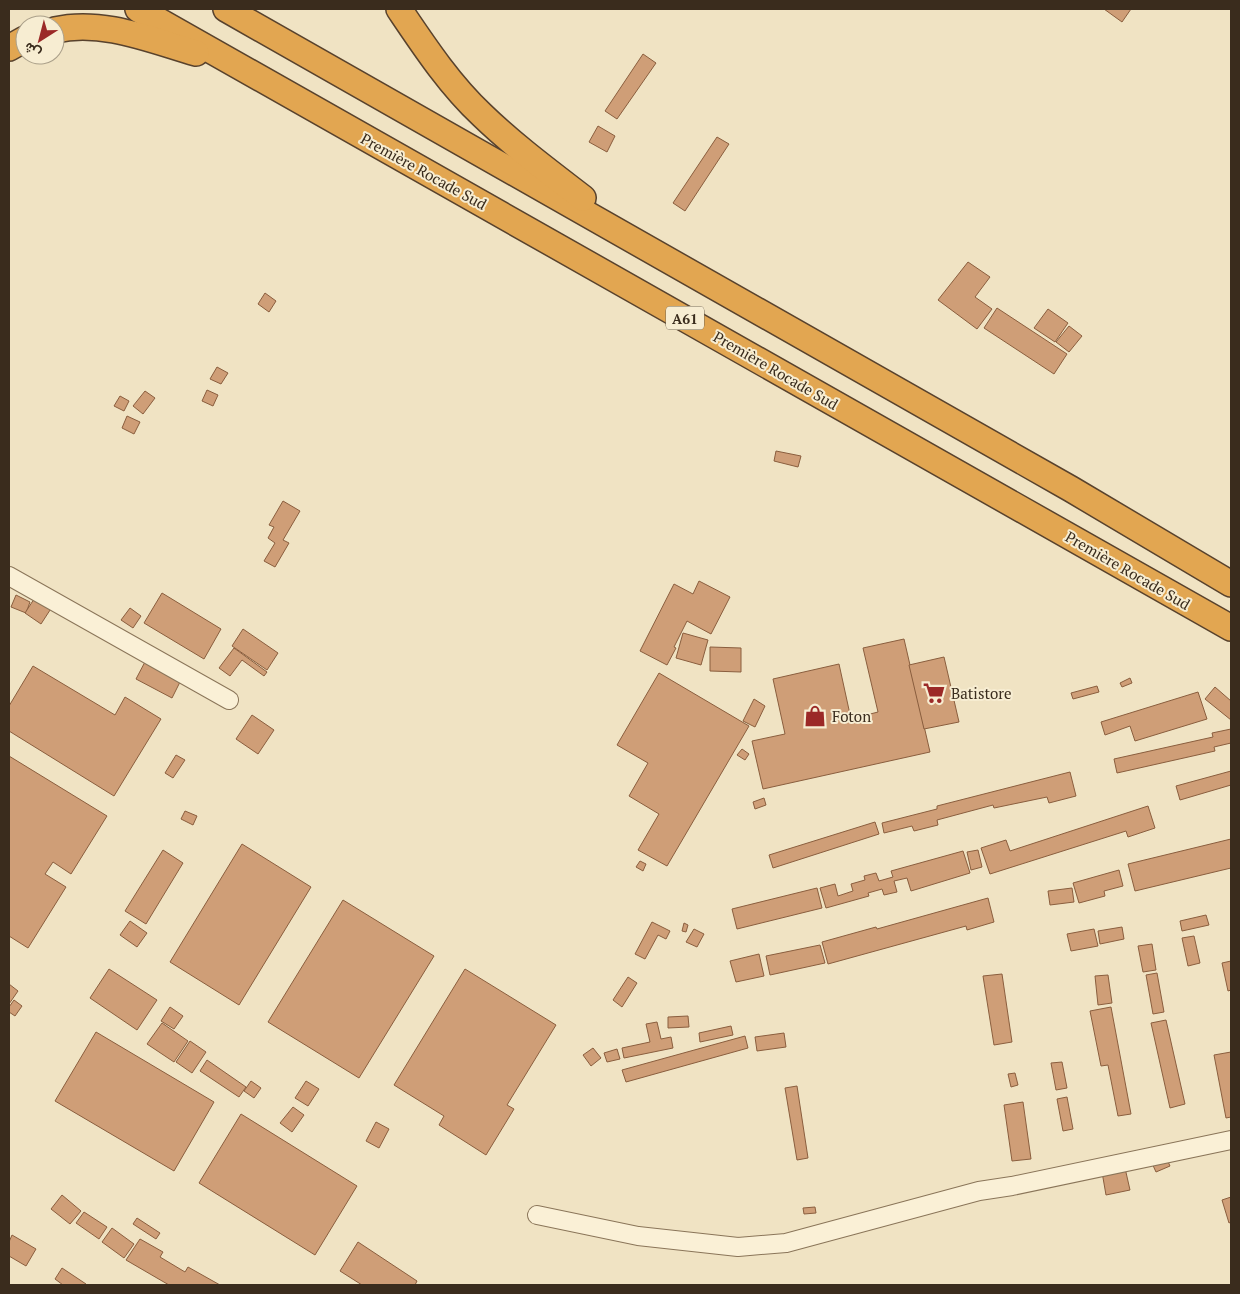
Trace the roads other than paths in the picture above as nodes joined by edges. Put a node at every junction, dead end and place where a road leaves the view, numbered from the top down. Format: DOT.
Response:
graph roads {
  1 [pos="138,9"];
  2 [pos="226,9"];
  3 [pos="399,9"];
  4 [pos="65,28"];
  5 [pos="234,65"];
  6 [pos="649,250"];
  7 [pos="9,576"];
  8 [pos="1231,584"];
  9 [pos="1231,628"];
  10 [pos="229,700"];
  11 [pos="1231,1140"];
  12 [pos="537,1214"];
  1 -- 5 [label="highway, Première Rocade Sud / A61"];
  2 -- 6 [label="highway, A61"];
  3 -- 6 [label="highway"];
  4 -- 5 [label="highway"];
  5 -- 9 [label="highway, Première Rocade Sud / A61"];
  6 -- 8 [label="highway, A61"];
  7 -- 10 [label="lane"];
  11 -- 12 [label="lane"];
}
